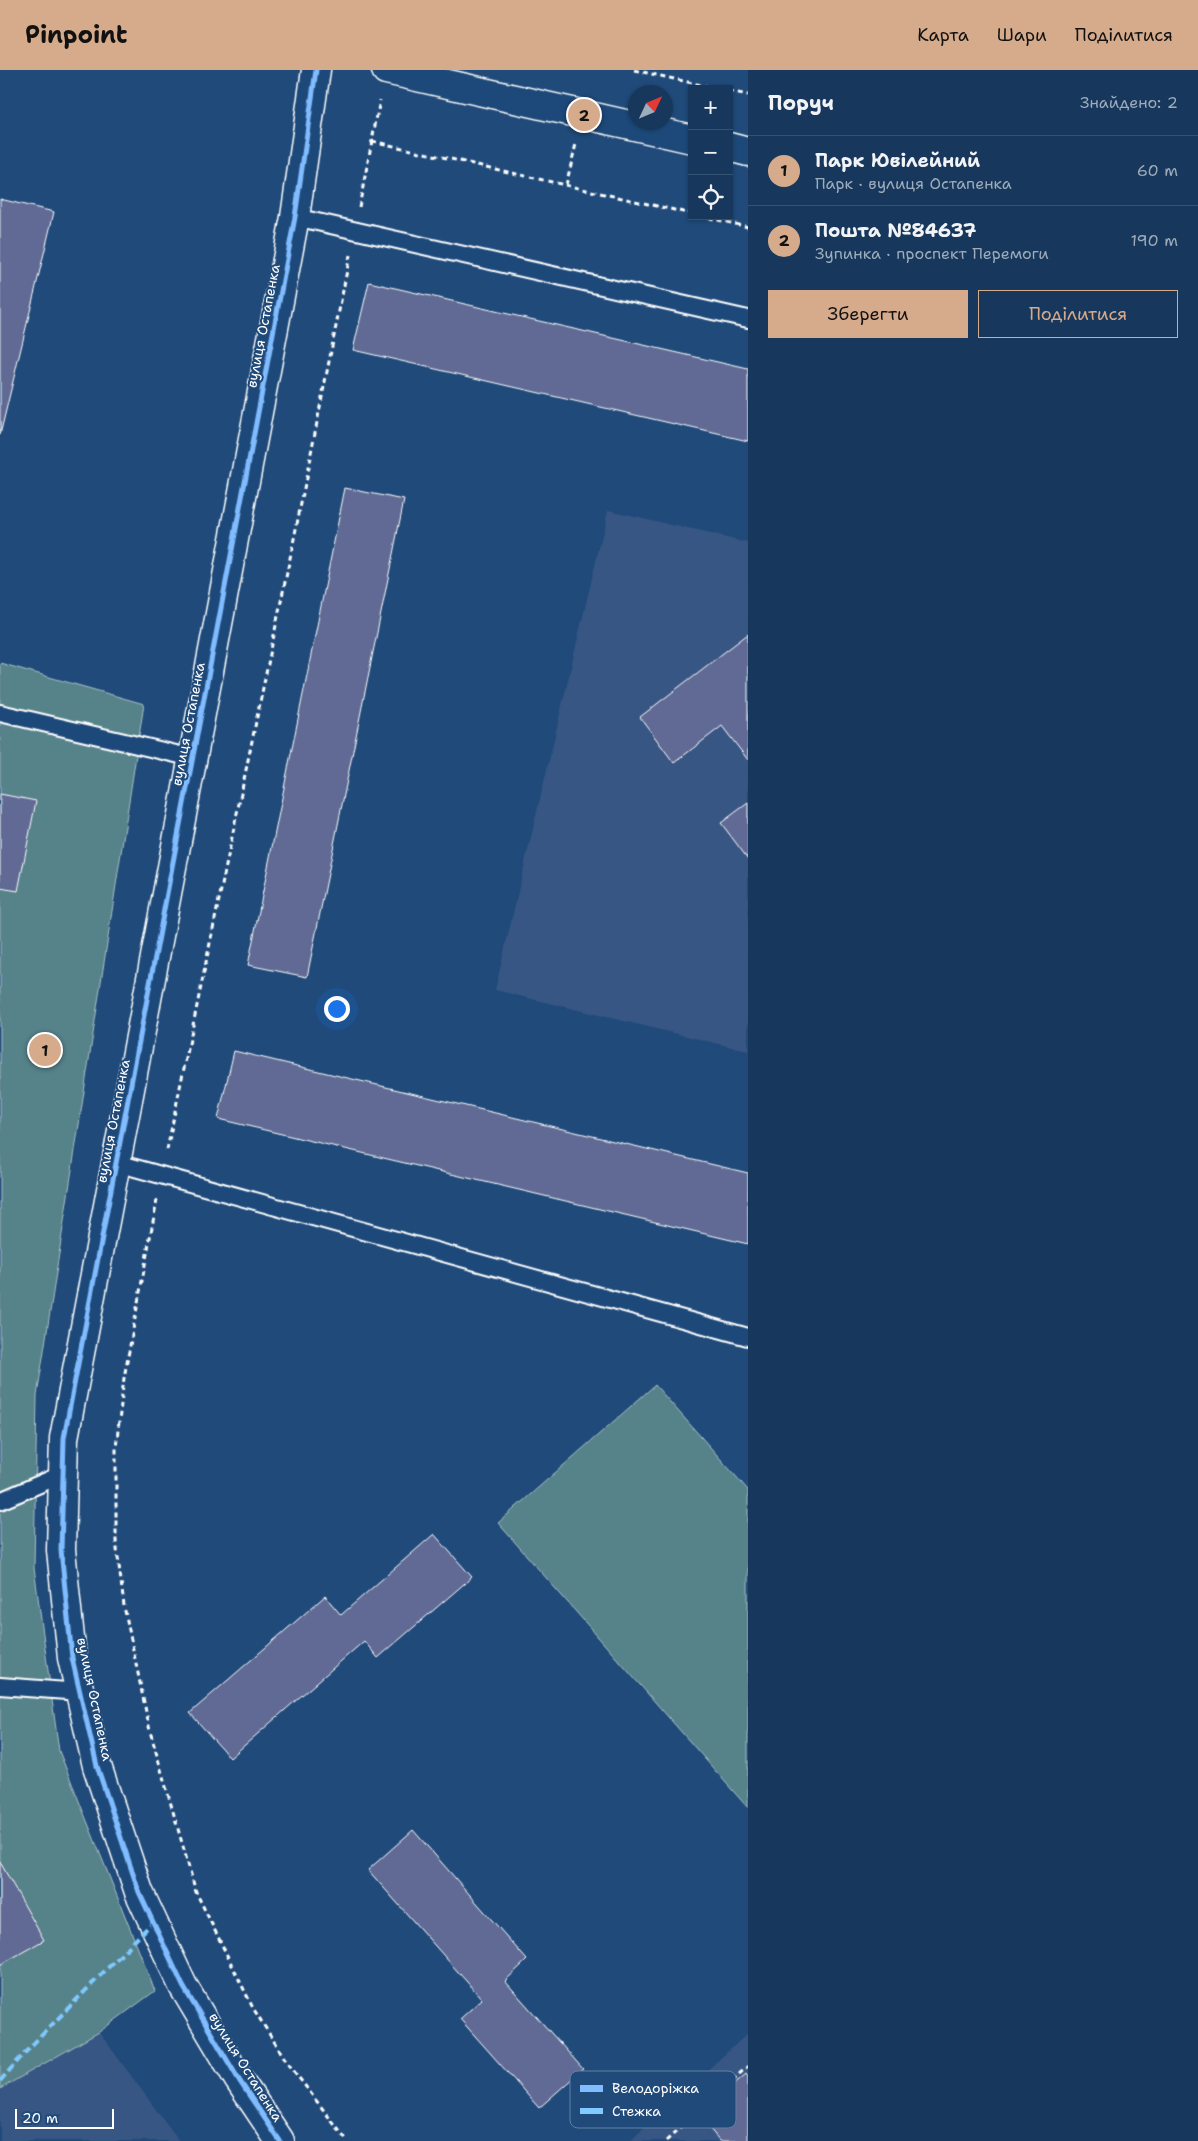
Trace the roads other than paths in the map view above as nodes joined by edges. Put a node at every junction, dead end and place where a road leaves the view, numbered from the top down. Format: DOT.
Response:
graph roads {
  1 [pos="316,70"];
  2 [pos="386,70"];
  3 [pos="688,138"];
  4 [pos="733,149"];
  5 [pos="748,152"];
  6 [pos="295,217"];
  7 [pos="748,319"];
  8 [pos="0,713"];
  9 [pos="193,758"];
  10 [pos="116,1163"];
  11 [pos="748,1337"];
  12 [pos="63,1474"];
  13 [pos="0,1501"];
  14 [pos="0,1686"];
  15 [pos="80,1692"];
  16 [pos="280,2141"];
  1 -- 6 [label="street, вулиця Остапенка"];
  2 -- 3 [label="street"];
  4 -- 5 [label="street"];
  6 -- 7 [label="lane"];
  6 -- 9 [label="street, вулиця Остапенка"];
  8 -- 9 [label="lane"];
  9 -- 10 [label="street, вулиця Остапенка"];
  10 -- 11 [label="lane"];
  10 -- 12 [label="street, вулиця Остапенка"];
  12 -- 13 [label="lane"];
  12 -- 15 [label="street, вулиця Остапенка"];
  14 -- 15 [label="lane"];
  15 -- 16 [label="street, вулиця Остапенка"];
}
